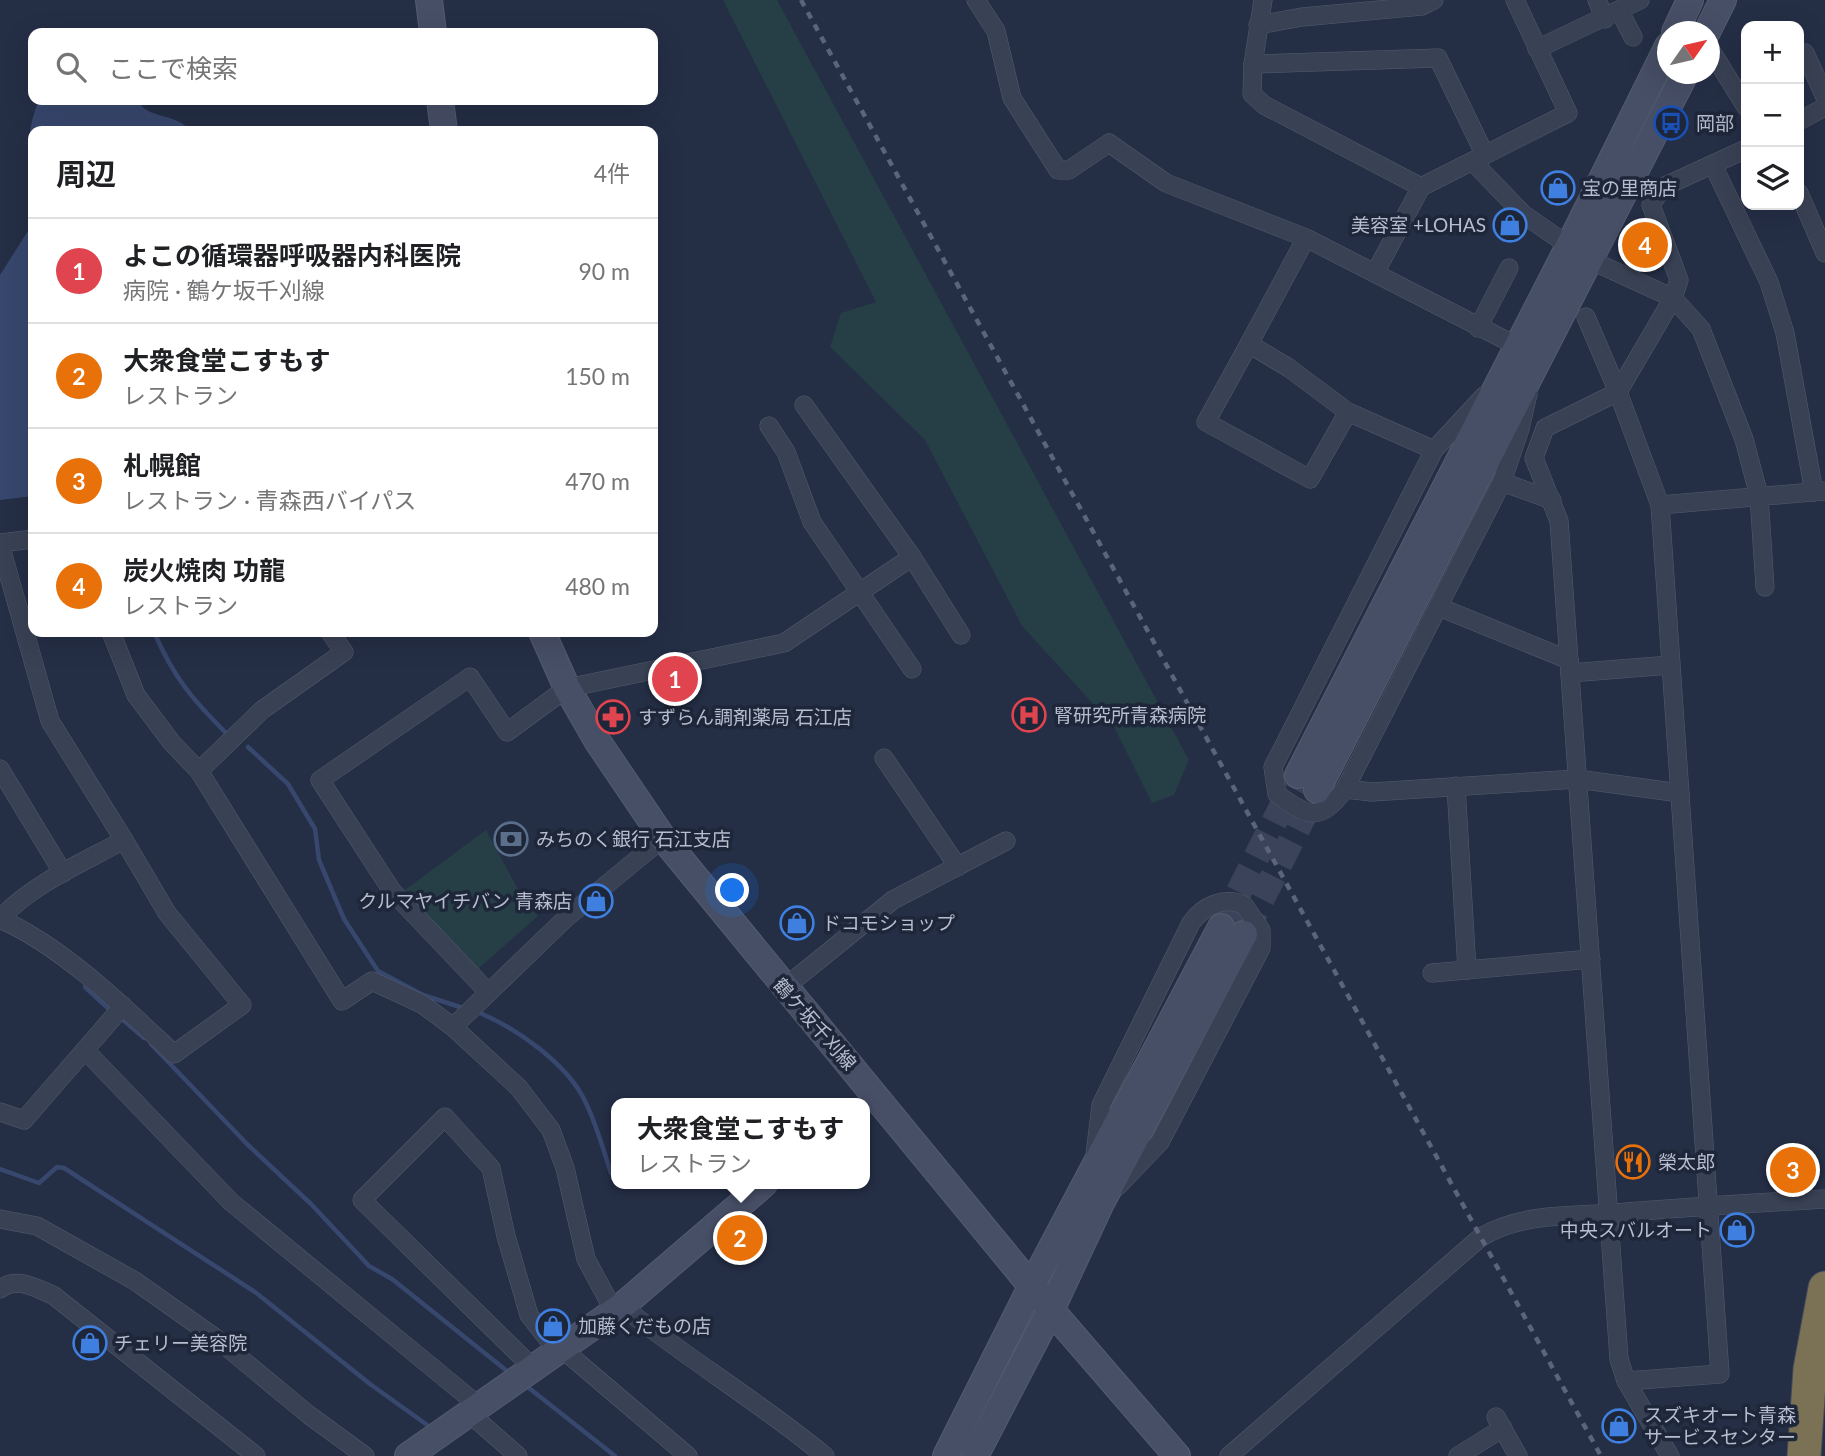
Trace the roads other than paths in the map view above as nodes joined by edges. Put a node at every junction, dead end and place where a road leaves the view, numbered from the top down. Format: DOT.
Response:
graph roads {
  1 [pos="429,0"];
  2 [pos="976,0"];
  3 [pos="1263,0"];
  4 [pos="1434,0"];
  5 [pos="1514,0"];
  6 [pos="1597,0"];
  7 [pos="1640,0"];
  8 [pos="1690,0"];
  9 [pos="1723,0"];
  10 [pos="1374,5"];
  11 [pos="1612,15"];
  12 [pos="1680,21"];
  13 [pos="1712,21"];
  14 [pos="1258,25"];
  15 [pos="432,28"];
  16 [pos="1633,37"];
  17 [pos="1537,49"];
  18 [pos="1805,53"];
  19 [pos="1253,64"];
  20 [pos="1720,65"];
  21 [pos="1657,71"];
  22 [pos="1679,84"];
  23 [pos="1825,97"];
  24 [pos="1741,99"];
  25 [pos="441,105"];
  26 [pos="1825,107"];
  27 [pos="1804,118"];
  28 [pos="443,126"];
  29 [pos="1741,151"];
  30 [pos="1480,159"];
  31 [pos="1713,165"];
  32 [pos="1421,187"];
  33 [pos="1804,205"];
  34 [pos="1306,238"];
  35 [pos="1578,253"];
  36 [pos="1825,253"];
  37 [pos="1509,268"];
  38 [pos="1375,273"];
  39 [pos="1672,298"];
  40 [pos="1586,317"];
  41 [pos="1478,328"];
  42 [pos="1249,344"];
  43 [pos="1517,346"];
  44 [pos="1534,367"];
  45 [pos="1499,381"];
  46 [pos="1618,392"];
  47 [pos="804,405"];
  48 [pos="1348,412"];
  49 [pos="769,426"];
  50 [pos="1434,450"];
  51 [pos="1502,482"];
  52 [pos="1819,491"];
  53 [pos="1759,496"];
  54 [pos="1552,500"];
  55 [pos="1660,505"];
  56 [pos="28,540"];
  57 [pos="0,544"];
  58 [pos="912,557"];
  59 [pos="1765,587"];
  60 [pos="862,591"];
  61 [pos="1439,607"];
  62 [pos="961,635"];
  63 [pos="113,637"];
  64 [pos="334,637"];
  65 [pos="544,637"];
  66 [pos="1670,665"];
  67 [pos="1570,667"];
  68 [pos="912,669"];
  69 [pos="567,688"];
  70 [pos="884,758"];
  71 [pos="0,769"];
  72 [pos="199,771"];
  73 [pos="1577,779"];
  74 [pos="1456,786"];
  75 [pos="1345,789"];
  76 [pos="1680,793"];
  77 [pos="663,838"];
  78 [pos="124,840"];
  79 [pos="1006,841"];
  80 [pos="958,867"];
  81 [pos="63,873"];
  82 [pos="0,919"];
  83 [pos="1591,959"];
  84 [pos="1467,970"];
  85 [pos="1432,973"];
  86 [pos="784,988"];
  87 [pos="487,991"];
  88 [pos="123,1006"];
  89 [pos="453,1027"];
  90 [pos="85,1050"];
  91 [pos="868,1098"];
  92 [pos="870,1100"];
  93 [pos="0,1112"];
  94 [pos="1092,1172"];
  95 [pos="758,1189"];
  96 [pos="1825,1199"];
  97 [pos="1100,1205"];
  98 [pos="1710,1205"];
  99 [pos="1609,1213"];
  100 [pos="0,1219"];
  101 [pos="1032,1285"];
  102 [pos="1825,1288"];
  103 [pos="0,1289"];
  104 [pos="618,1308"];
  105 [pos="1051,1310"];
  106 [pos="559,1350"];
  107 [pos="533,1368"];
  108 [pos="1626,1381"];
  109 [pos="474,1410"];
  110 [pos="256,1456"];
  111 [pos="365,1456"];
  112 [pos="408,1456"];
  113 [pos="518,1456"];
  114 [pos="688,1456"];
  115 [pos="825,1456"];
  116 [pos="946,1456"];
  117 [pos="975,1456"];
  118 [pos="1177,1456"];
  119 [pos="1228,1456"];
  120 [pos="1458,1456"];
  121 [pos="1518,1456"];
  122 [pos="1670,1456"];
  123 [pos="1804,1456"];
  1 -- 15 [label="street"];
  2 -- 34 [label="street"];
  3 -- 14 [label="street"];
  4 -- 10 [label="street"];
  5 -- 17 [label="street"];
  6 -- 11 [label="street"];
  7 -- 11 [label="street"];
  8 -- 12 [label="street"];
  9 -- 13 [label="street"];
  10 -- 14 [label="street"];
  11 -- 16 [label="street"];
  11 -- 17 [label="street"];
  14 -- 19 [label="street"];
  17 -- 30 [label="street"];
  18 -- 23 [label="street"];
  19 -- 30 [label="street"];
  19 -- 32 [label="street"];
  20 -- 24 [label="street"];
  21 -- 35 [label="street"];
  22 -- 35 [label="street"];
  25 -- 28 [label="street"];
  26 -- 27 [label="street"];
  29 -- 31 [label="street"];
  30 -- 32 [label="street"];
  30 -- 35 [label="street"];
  31 -- 39 [label="street"];
  31 -- 52 [label="street"];
  32 -- 38 [label="street"];
  33 -- 36 [label="street"];
  34 -- 38 [label="street"];
  34 -- 42 [label="street"];
  35 -- 39 [label="street"];
  35 -- 43 [label="street"];
  35 -- 44 [label="street"];
  37 -- 41 [label="street"];
  38 -- 41 [label="street"];
  39 -- 46 [label="street"];
  39 -- 53 [label="street"];
  40 -- 46 [label="street"];
  41 -- 43 [label="street"];
  42 -- 48 [label="street"];
  42 -- 48 [label="street"];
  43 -- 45 [label="street"];
  44 -- 45 [label="street"];
  44 -- 51 [label="street"];
  45 -- 50 [label="street"];
  46 -- 54 [label="street"];
  46 -- 55 [label="street"];
  47 -- 58 [label="street"];
  48 -- 50 [label="street"];
  49 -- 60 [label="street"];
  50 -- 75 [label="street"];
  51 -- 54 [label="street"];
  51 -- 61 [label="street"];
  52 -- 53 [label="street"];
  53 -- 55 [label="street"];
  53 -- 59 [label="street"];
  54 -- 67 [label="street"];
  55 -- 66 [label="street"];
  56 -- 57 [label="street"];
  57 -- 78 [label="street"];
  58 -- 60 [label="street"];
  58 -- 62 [label="street"];
  60 -- 68 [label="street"];
  60 -- 69 [label="street"];
  61 -- 67 [label="street"];
  61 -- 75 [label="street"];
  63 -- 72 [label="street"];
  64 -- 72 [label="street"];
  65 -- 69 [label="street, 鶴ケ坂千刈線"];
  66 -- 67 [label="street"];
  66 -- 76 [label="street"];
  67 -- 73 [label="street"];
  69 -- 77 [label="street, 鶴ケ坂千刈線"];
  69 -- 87 [label="street"];
  70 -- 80 [label="street"];
  71 -- 81 [label="street"];
  72 -- 89 [label="street"];
  73 -- 74 [label="street"];
  73 -- 76 [label="street"];
  73 -- 83 [label="street"];
  74 -- 75 [label="street"];
  74 -- 84 [label="street"];
  76 -- 98 [label="street"];
  77 -- 86 [label="street, 鶴ケ坂千刈線"];
  77 -- 87 [label="street"];
  78 -- 81 [label="street"];
  78 -- 88 [label="street"];
  79 -- 80 [label="street"];
  80 -- 86 [label="street"];
  81 -- 82 [label="street"];
  82 -- 88 [label="street"];
  83 -- 84 [label="street"];
  83 -- 99 [label="street"];
  84 -- 85 [label="street"];
  86 -- 91 [label="street, 鶴ケ坂千刈線"];
  87 -- 89 [label="street"];
  88 -- 90 [label="street"];
  89 -- 104 [label="street"];
  90 -- 93 [label="street"];
  90 -- 109 [label="street"];
  92 -- 101 [label="street, 鶴ケ坂千刈線"];
  94 -- 97 [label="street"];
  94 -- 97 [label="street"];
  94 -- 101 [label="street"];
  95 -- 104 [label="street"];
  96 -- 98 [label="street"];
  97 -- 105 [label="street"];
  98 -- 99 [label="street"];
  98 -- 108 [label="street"];
  99 -- 108 [label="street"];
  99 -- 119 [label="street"];
  100 -- 111 [label="street"];
  101 -- 105 [label="street, 鶴ケ坂千刈線"];
  101 -- 116 [label="street"];
  102 -- 123 [label="highway"];
  103 -- 110 [label="street"];
  104 -- 106 [label="street"];
  104 -- 115 [label="street"];
  105 -- 117 [label="street"];
  105 -- 118 [label="street, 鶴ケ坂千刈線"];
  106 -- 107 [label="street"];
  106 -- 107 [label="street"];
  106 -- 114 [label="street"];
  107 -- 109 [label="street"];
  108 -- 122 [label="street"];
  109 -- 112 [label="street"];
  109 -- 113 [label="street"];
  120 -- 121 [label="street"];
}
